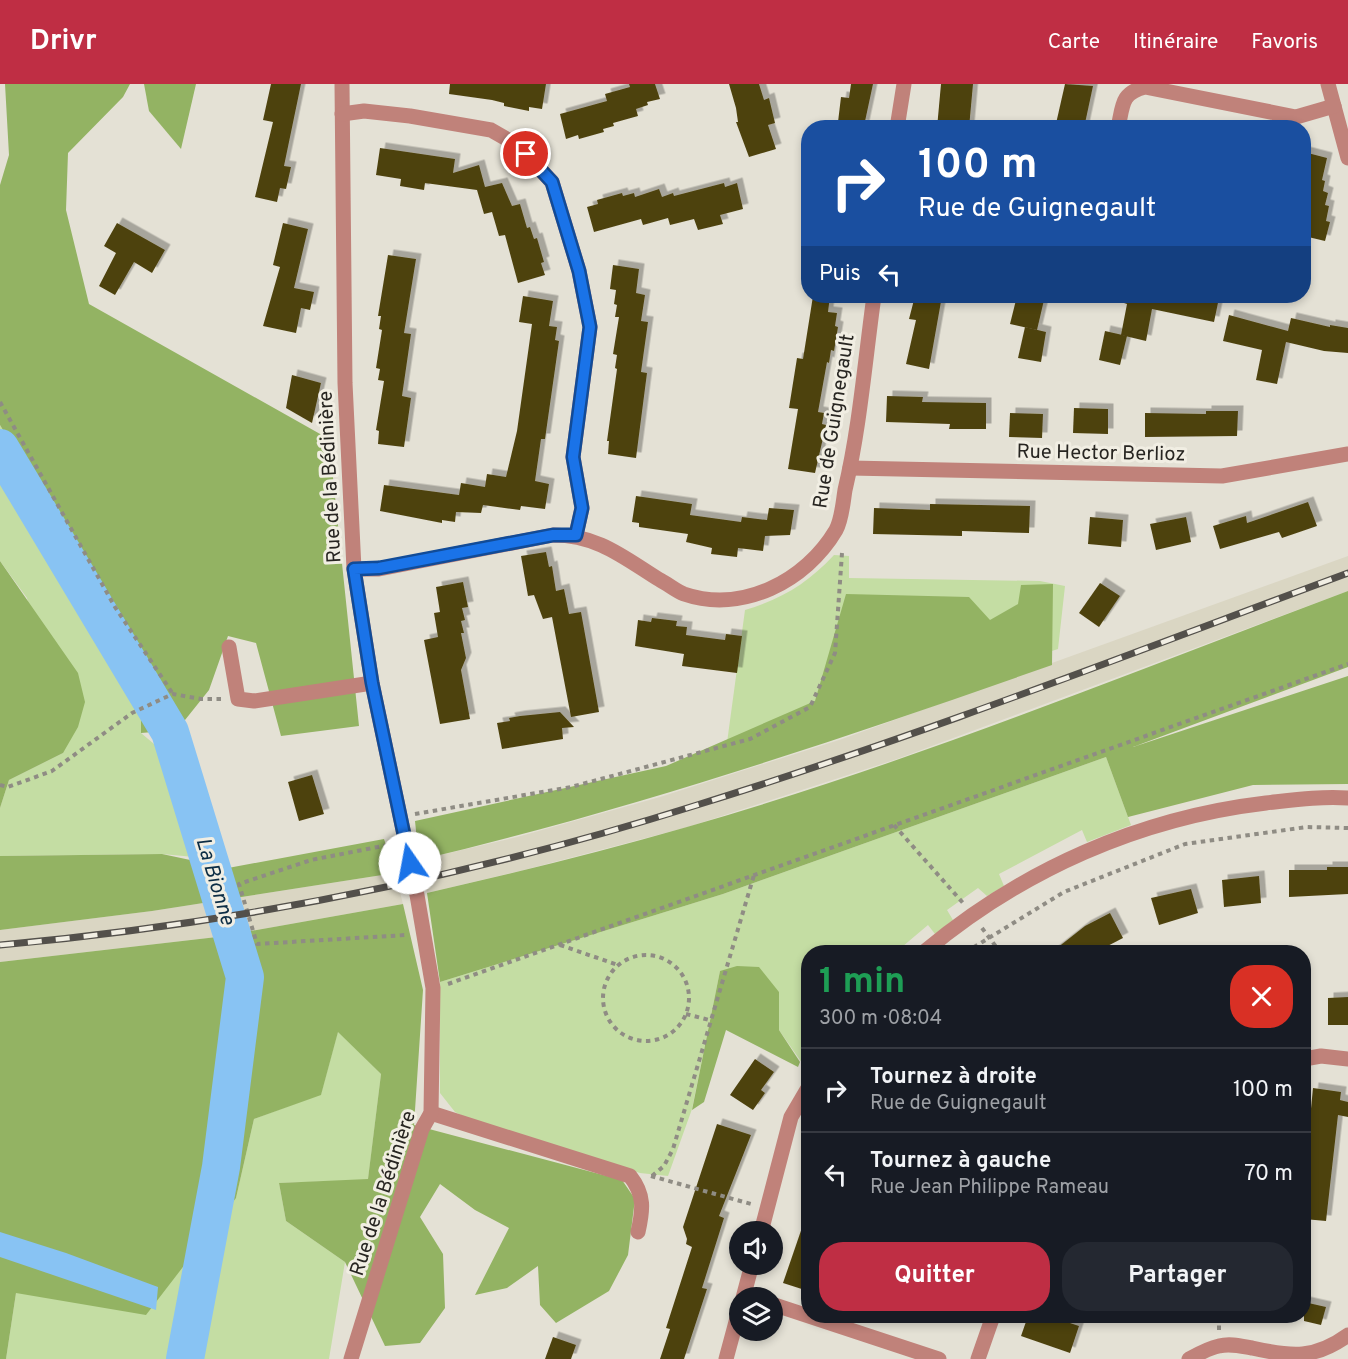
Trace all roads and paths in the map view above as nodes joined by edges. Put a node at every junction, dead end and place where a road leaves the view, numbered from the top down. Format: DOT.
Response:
graph roads {
  1 [pos="342,84"];
  2 [pos="904,84"];
  3 [pos="1328,84"];
  4 [pos="1334,106"];
  5 [pos="342,114"];
  6 [pos="898,120"];
  7 [pos="1120,120"];
  8 [pos="1348,158"];
  9 [pos="873,303"];
  10 [pos="0,402"];
  11 [pos="1348,454"];
  12 [pos="850,468"];
  13 [pos="837,528"];
  14 [pos="576,535"];
  15 [pos="354,569"];
  16 [pos="229,647"];
  17 [pos="1348,664"];
  18 [pos="372,683"];
  19 [pos="173,694"];
  20 [pos="238,699"];
  21 [pos="0,785"];
  22 [pos="1348,798"];
  23 [pos="400,816"];
  24 [pos="894,825"];
  25 [pos="1348,828"];
  26 [pos="405,841"];
  27 [pos="410,863"];
  28 [pos="754,874"];
  29 [pos="417,895"];
  30 [pos="972,915"];
  31 [pos="425,934"];
  32 [pos="989,936"];
  33 [pos="559,944"];
  34 [pos="933,945"];
  35 [pos="976,945"];
  36 [pos="995,945"];
  37 [pos="618,965"];
  38 [pos="433,988"];
  39 [pos="686,1014"];
  40 [pos="709,1020"];
  41 [pos="1311,1058"];
  42 [pos="1348,1059"];
  43 [pos="801,1100"];
  44 [pos="431,1113"];
  45 [pos="630,1176"];
  46 [pos="652,1176"];
  47 [pos="767,1209"];
  48 [pos="764,1221"];
  49 [pos="638,1232"];
  50 [pos="783,1308"];
  51 [pos="801,1314"];
  52 [pos="830,1323"];
  53 [pos="991,1323"];
  54 [pos="1348,1335"];
  55 [pos="732,1341"];
  56 [pos="351,1359"];
  57 [pos="726,1359"];
  58 [pos="939,1359"];
  59 [pos="978,1359"];
  60 [pos="1189,1359"];
  1 -- 5 [label="street, Rue de la Bédinière"];
  2 -- 6 [label="street"];
  3 -- 4 [label="street"];
  4 -- 7 [label="street"];
  4 -- 8 [label="street"];
  5 -- 14 [label="street"];
  5 -- 15 [label="street, Rue de la Bédinière"];
  9 -- 12 [label="street, Rue de Guignegault"];
  10 -- 19 [label="path"];
  11 -- 12 [label="street, Rue Hector Berlioz"];
  12 -- 13 [label="street, Rue de Guignegault"];
  13 -- 14 [label="street, Rue de Guignegault"];
  13 -- 23 [label="path"];
  14 -- 15 [label="street, Rue de Guignegault"];
  15 -- 18 [label="street, Rue de la Bédinière"];
  16 -- 20 [label="street"];
  17 -- 24 [label="path"];
  18 -- 20 [label="street"];
  18 -- 23 [label="street, Rue de la Bédinière"];
  19 -- 20 [label="path"];
  19 -- 21 [label="path"];
  22 -- 30 [label="street"];
  23 -- 26 [label="street, Rue de la Bédinière"];
  24 -- 28 [label="path"];
  24 -- 30 [label="path"];
  25 -- 32 [label="path"];
  26 -- 27 [label="street, Rue de la Bédinière"];
  26 -- 31 [label="path"];
  28 -- 33 [label="path"];
  28 -- 40 [label="path"];
  29 -- 31 [label="street, Rue de la Bédinière"];
  30 -- 32 [label="path"];
  30 -- 34 [label="street"];
  31 -- 38 [label="street, Rue de la Bédinière"];
  32 -- 35 [label="path"];
  32 -- 36 [label="path"];
  33 -- 37 [label="path"];
  33 -- 38 [label="path"];
  37 -- 39 [label="path"];
  37 -- 39 [label="path"];
  38 -- 44 [label="street, Rue de la Bédinière"];
  39 -- 40 [label="path"];
  40 -- 46 [label="path"];
  41 -- 42 [label="street"];
  43 -- 47 [label="street"];
  44 -- 45 [label="street"];
  44 -- 56 [label="street, Rue de la Bédinière"];
  45 -- 46 [label="path"];
  45 -- 49 [label="street"];
  46 -- 47 [label="path"];
  47 -- 48 [label="street"];
  50 -- 51 [label="street"];
  52 -- 58 [label="street"];
  53 -- 59 [label="street"];
  54 -- 60 [label="street"];
  55 -- 57 [label="street"];
}
